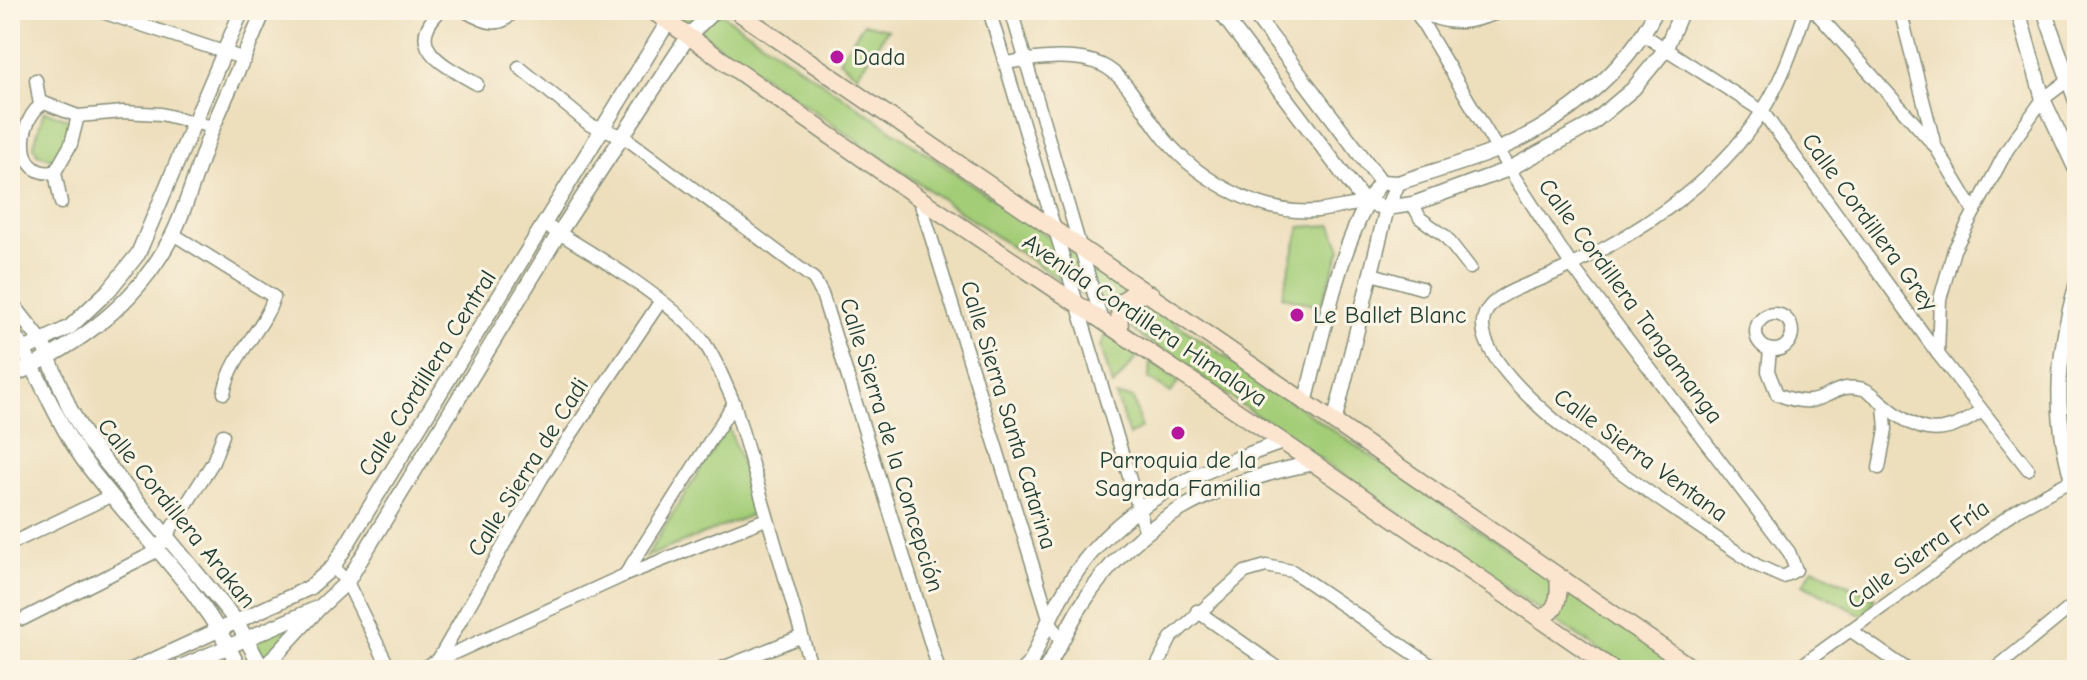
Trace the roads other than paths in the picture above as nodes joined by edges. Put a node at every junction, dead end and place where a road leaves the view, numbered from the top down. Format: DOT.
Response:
graph roads {
  1 [pos="96,10"];
  2 [pos="242,10"];
  3 [pos="264,10"];
  4 [pos="441,10"];
  5 [pos="463,10"];
  6 [pos="514,10"];
  7 [pos="651,10"];
  8 [pos="715,10"];
  9 [pos="735,10"];
  10 [pos="989,10"];
  11 [pos="1011,10"];
  12 [pos="1219,10"];
  13 [pos="1251,10"];
  14 [pos="1416,10"];
  15 [pos="1505,10"];
  16 [pos="1656,10"];
  17 [pos="1682,10"];
  18 [pos="1806,10"];
  19 [pos="1814,10"];
  20 [pos="1900,10"];
  21 [pos="2018,10"];
  22 [pos="2044,10"];
  23 [pos="673,16"];
  24 [pos="689,35"];
  25 [pos="1644,35"];
  26 [pos="226,50"];
  27 [pos="1665,50"];
  28 [pos="245,59"];
  29 [pos="1026,60"];
  30 [pos="1005,63"];
  31 [pos="519,67"];
  32 [pos="36,80"];
  33 [pos="2067,81"];
  34 [pos="477,84"];
  35 [pos="2043,99"];
  36 [pos="2077,104"];
  37 [pos="40,105"];
  38 [pos="1762,111"];
  39 [pos="78,116"];
  40 [pos="196,120"];
  41 [pos="213,127"];
  42 [pos="603,128"];
  43 [pos="623,136"];
  44 [pos="1935,146"];
  45 [pos="1499,150"];
  46 [pos="17,155"];
  47 [pos="1509,169"];
  48 [pos="55,172"];
  49 [pos="2077,172"];
  50 [pos="1381,182"];
  51 [pos="1398,183"];
  52 [pos="919,198"];
  53 [pos="61,203"];
  54 [pos="1365,203"];
  55 [pos="1413,204"];
  56 [pos="1387,208"];
  57 [pos="1974,211"];
  58 [pos="544,224"];
  59 [pos="1053,228"];
  60 [pos="559,233"];
  61 [pos="173,234"];
  62 [pos="1081,246"];
  63 [pos="1572,266"];
  64 [pos="1470,268"];
  65 [pos="1372,274"];
  66 [pos="2077,283"];
  67 [pos="1421,288"];
  68 [pos="1151,294"];
  69 [pos="10,301"];
  70 [pos="660,302"];
  71 [pos="1080,305"];
  72 [pos="1101,318"];
  73 [pos="482,325"];
  74 [pos="10,329"];
  75 [pos="1120,332"];
  76 [pos="498,335"];
  77 [pos="42,342"];
  78 [pos="25,350"];
  79 [pos="1770,350"];
  80 [pos="1938,354"];
  81 [pos="10,357"];
  82 [pos="49,360"];
  83 [pos="33,366"];
  84 [pos="10,377"];
  85 [pos="224,393"];
  86 [pos="734,403"];
  87 [pos="1305,403"];
  88 [pos="1884,405"];
  89 [pos="1982,411"];
  90 [pos="1334,423"];
  91 [pos="223,435"];
  92 [pos="1283,442"];
  93 [pos="1314,463"];
  94 [pos="1879,468"];
  95 [pos="2028,469"];
  96 [pos="2072,480"];
  97 [pos="110,496"];
  98 [pos="2077,496"];
  99 [pos="1140,505"];
  100 [pos="766,519"];
  101 [pos="1146,533"];
  102 [pos="169,536"];
  103 [pos="10,544"];
  104 [pos="157,551"];
  105 [pos="333,567"];
  106 [pos="1796,570"];
  107 [pos="625,575"];
  108 [pos="1558,576"];
  109 [pos="347,582"];
  110 [pos="2077,602"];
  111 [pos="320,607"];
  112 [pos="1197,611"];
  113 [pos="23,619"];
  114 [pos="1540,619"];
  115 [pos="1050,621"];
  116 [pos="237,622"];
  117 [pos="220,629"];
  118 [pos="1850,630"];
  119 [pos="246,637"];
  120 [pos="800,637"];
  121 [pos="1061,643"];
  122 [pos="228,644"];
  123 [pos="438,660"];
  124 [pos="1029,667"];
  125 [pos="132,670"];
  126 [pos="174,670"];
  127 [pos="240,670"];
  128 [pos="262,670"];
  129 [pos="390,670"];
  130 [pos="417,670"];
  131 [pos="717,670"];
  132 [pos="812,670"];
  133 [pos="939,670"];
  134 [pos="1045,670"];
  135 [pos="1155,670"];
  136 [pos="1281,670"];
  137 [pos="1438,670"];
  138 [pos="1614,670"];
  139 [pos="1695,670"];
  140 [pos="1795,670"];
  141 [pos="1908,670"];
  142 [pos="1994,670"];
  1 -- 26 [label="street"];
  2 -- 26 [label="street"];
  3 -- 28 [label="street"];
  4 -- 34 [label="street"];
  5 -- 6 [label="street"];
  7 -- 23 [label="main road, Avenida Cordillera Himalaya"];
  8 -- 24 [label="street, Calle Cordillera Central"];
  9 -- 59 [label="main road, Avenida Cordillera Himalaya"];
  10 -- 30 [label="street"];
  11 -- 29 [label="street"];
  12 -- 54 [label="street"];
  13 -- 50 [label="street"];
  14 -- 15 [label="street"];
  14 -- 45 [label="street, Calle Cordillera Tangamanga"];
  16 -- 25 [label="street"];
  17 -- 27 [label="street"];
  18 -- 38 [label="street, Calle Sierra Ventana"];
  19 -- 44 [label="street"];
  20 -- 44 [label="street"];
  21 -- 35 [label="street"];
  22 -- 33 [label="street"];
  23 -- 24 [label="main road, Avenida Cordillera Himalaya"];
  23 -- 42 [label="street, Calle Cordillera Central"];
  24 -- 43 [label="street, Calle Cordillera Central"];
  24 -- 52 [label="main road, Avenida Cordillera Himalaya"];
  25 -- 27 [label="street, Calle Cordillera Grey"];
  25 -- 45 [label="street"];
  26 -- 28 [label="street"];
  26 -- 40 [label="street"];
  27 -- 38 [label="street, Calle Cordillera Grey"];
  27 -- 47 [label="street"];
  28 -- 41 [label="street"];
  29 -- 30 [label="street"];
  29 -- 54 [label="street"];
  29 -- 62 [label="street"];
  30 -- 59 [label="street"];
  31 -- 42 [label="street, Calle Sierra de la Concepción"];
  32 -- 37 [label="street"];
  33 -- 35 [label="street"];
  33 -- 36 [label="street"];
  35 -- 49 [label="street"];
  35 -- 57 [label="street"];
  37 -- 39 [label="street"];
  37 -- 46 [label="street"];
  38 -- 63 [label="street, Calle Sierra Ventana"];
  38 -- 80 [label="street, Calle Cordillera Grey"];
  39 -- 40 [label="street"];
  39 -- 48 [label="street"];
  40 -- 41 [label="street"];
  40 -- 77 [label="street"];
  41 -- 61 [label="street"];
  42 -- 43 [label="street, Calle Sierra de la Concepción"];
  42 -- 58 [label="street, Calle Cordillera Central"];
  43 -- 60 [label="street, Calle Cordillera Central"];
  43 -- 133 [label="street, Calle Sierra de la Concepción"];
  44 -- 57 [label="street"];
  45 -- 47 [label="street, Calle Cordillera Tangamanga"];
  45 -- 51 [label="street"];
  46 -- 48 [label="street"];
  47 -- 55 [label="street"];
  47 -- 63 [label="street, Calle Cordillera Tangamanga"];
  48 -- 53 [label="street"];
  50 -- 51 [label="street"];
  50 -- 54 [label="street"];
  51 -- 56 [label="street"];
  52 -- 71 [label="main road, Avenida Cordillera Himalaya"];
  52 -- 115 [label="street, Calle Sierra Santa Catarina"];
  54 -- 56 [label="street"];
  54 -- 87 [label="street"];
  55 -- 56 [label="street"];
  55 -- 64 [label="street"];
  56 -- 65 [label="street"];
  57 -- 80 [label="street"];
  58 -- 60 [label="street"];
  58 -- 73 [label="street, Calle Cordillera Central"];
  59 -- 62 [label="main road, Avenida Cordillera Himalaya"];
  59 -- 71 [label="street"];
  60 -- 70 [label="street"];
  60 -- 76 [label="street, Calle Cordillera Central"];
  61 -- 82 [label="street"];
  61 -- 85 [label="street"];
  62 -- 68 [label="main road, Avenida Cordillera Himalaya"];
  62 -- 72 [label="street"];
  63 -- 106 [label="street, Calle Cordillera Tangamanga"];
  63 -- 106 [label="street, Calle Sierra Ventana"];
  65 -- 67 [label="street"];
  65 -- 90 [label="street"];
  66 -- 96 [label="street"];
  68 -- 75 [label="main road"];
  68 -- 87 [label="main road, Avenida Cordillera Himalaya"];
  69 -- 77 [label="street, Calle Cordillera Arakan"];
  70 -- 86 [label="street"];
  70 -- 123 [label="street, Calle Sierra de Cadi"];
  71 -- 72 [label="main road, Avenida Cordillera Himalaya"];
  71 -- 99 [label="street"];
  72 -- 75 [label="main road, Avenida Cordillera Himalaya"];
  73 -- 76 [label="street"];
  73 -- 105 [label="street, Calle Cordillera Central"];
  74 -- 78 [label="street, Calle Cordillera Arakan"];
  75 -- 92 [label="main road, Avenida Cordillera Himalaya"];
  76 -- 109 [label="street, Calle Cordillera Central"];
  77 -- 78 [label="street"];
  77 -- 82 [label="street, Calle Cordillera Arakan"];
  78 -- 81 [label="street"];
  78 -- 83 [label="street, Calle Cordillera Arakan"];
  79 -- 88 [label="street"];
  80 -- 89 [label="street, Calle Cordillera Grey"];
  82 -- 83 [label="street"];
  82 -- 102 [label="street, Calle Cordillera Arakan"];
  83 -- 84 [label="street"];
  83 -- 97 [label="street, Calle Cordillera Arakan"];
  86 -- 100 [label="street"];
  86 -- 107 [label="street"];
  87 -- 90 [label="main road, Avenida Cordillera Himalaya"];
  88 -- 89 [label="street"];
  88 -- 94 [label="street"];
  89 -- 95 [label="street, Calle Cordillera Grey"];
  90 -- 108 [label="main road, Avenida Cordillera Himalaya"];
  91 -- 102 [label="street"];
  92 -- 93 [label="main road, Avenida Cordillera Himalaya"];
  92 -- 99 [label="street"];
  93 -- 101 [label="street"];
  93 -- 114 [label="main road, Avenida Cordillera Himalaya"];
  96 -- 98 [label="street"];
  96 -- 118 [label="street, Calle Sierra Fría"];
  97 -- 103 [label="street"];
  97 -- 104 [label="street, Calle Cordillera Arakan"];
  99 -- 101 [label="street"];
  99 -- 115 [label="street"];
  100 -- 107 [label="street"];
  100 -- 120 [label="street"];
  101 -- 121 [label="street"];
  102 -- 104 [label="street"];
  102 -- 116 [label="street, Calle Cordillera Arakan"];
  104 -- 113 [label="street"];
  104 -- 117 [label="street, Calle Cordillera Arakan"];
  105 -- 109 [label="street"];
  105 -- 116 [label="street, Calle Cordillera Central"];
  107 -- 123 [label="street"];
  108 -- 114 [label="main road"];
  108 -- 139 [label="main road, Avenida Cordillera Himalaya"];
  109 -- 111 [label="street, Calle Cordillera Central"];
  109 -- 129 [label="street"];
  110 -- 142 [label="street"];
  111 -- 119 [label="street, Calle Cordillera Central"];
  111 -- 128 [label="street"];
  112 -- 135 [label="street"];
  112 -- 136 [label="street"];
  112 -- 137 [label="street"];
  114 -- 138 [label="main road, Avenida Cordillera Himalaya"];
  115 -- 121 [label="street, Calle Sierra Santa Catarina"];
  115 -- 124 [label="street"];
  116 -- 117 [label="street, Calle Cordillera Central"];
  116 -- 119 [label="street, Calle Cordillera Arakan"];
  117 -- 122 [label="street, Calle Cordillera Arakan"];
  117 -- 125 [label="street, Calle Cordillera Central"];
  118 -- 140 [label="street, Calle Sierra Fría"];
  118 -- 141 [label="street"];
  119 -- 122 [label="street, Calle Cordillera Central"];
  119 -- 128 [label="street, Calle Cordillera Arakan"];
  120 -- 131 [label="street"];
  120 -- 132 [label="street"];
  121 -- 134 [label="street"];
  122 -- 126 [label="street, Calle Cordillera Central"];
  122 -- 127 [label="street, Calle Cordillera Arakan"];
  123 -- 130 [label="street"];
}
